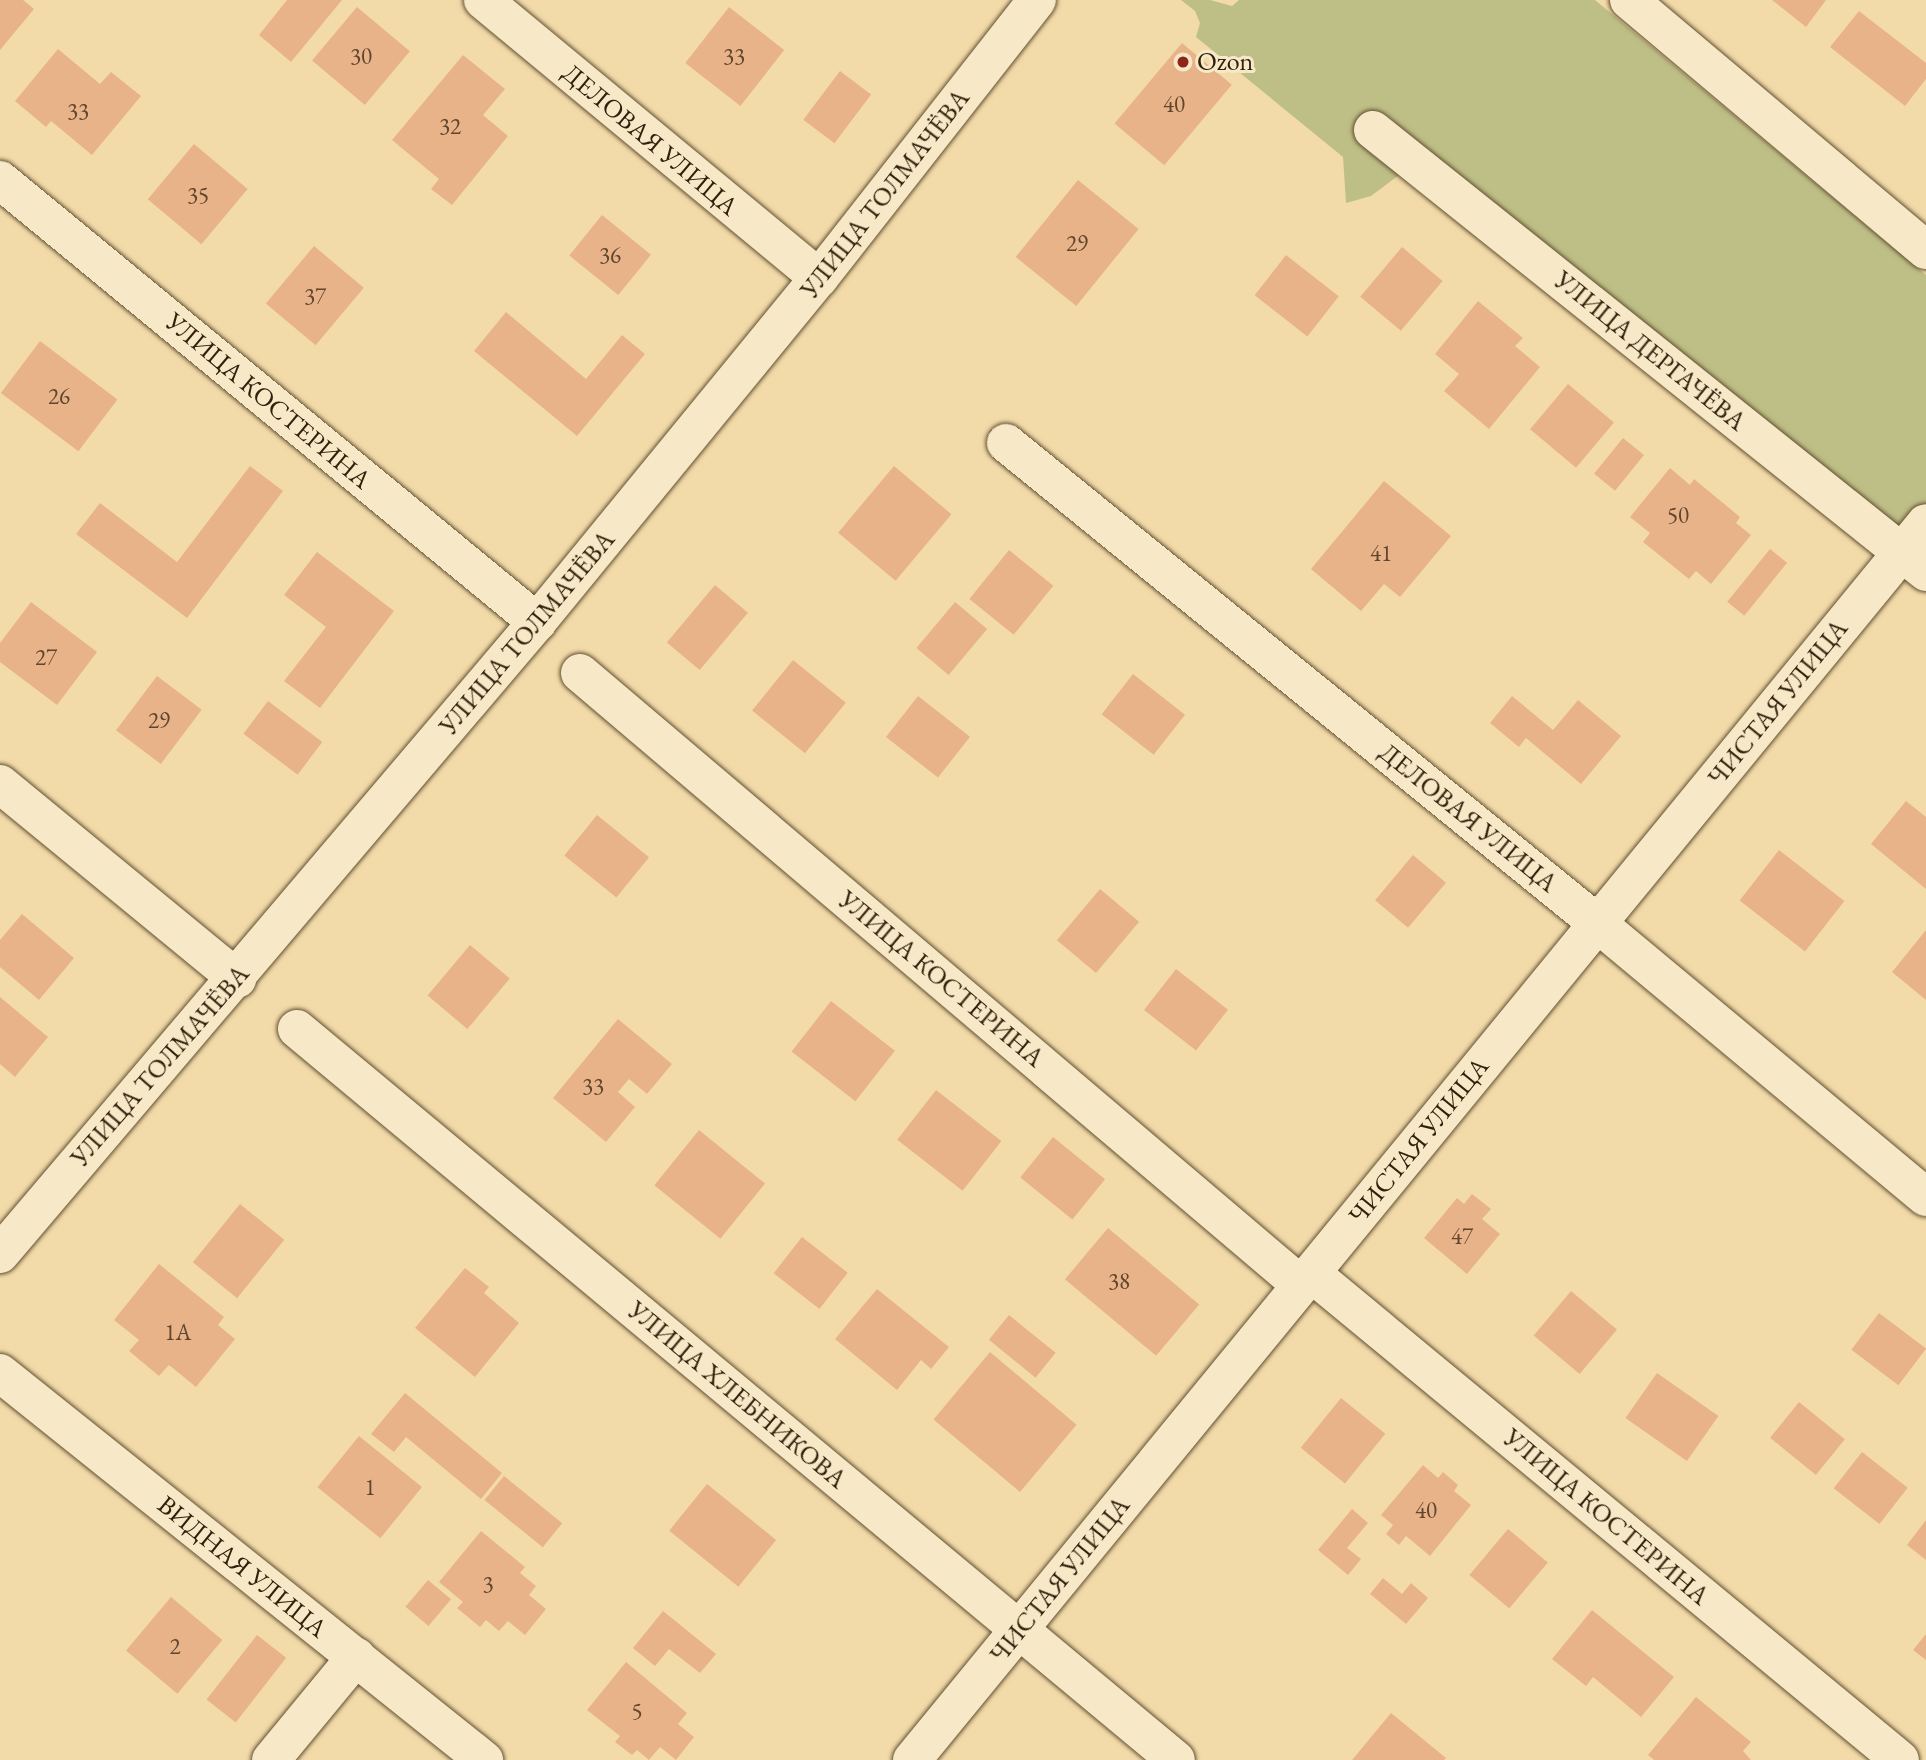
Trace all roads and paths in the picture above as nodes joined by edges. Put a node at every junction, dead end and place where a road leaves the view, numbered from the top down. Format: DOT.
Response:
graph roads {
  1 [pos="483,0"];
  2 [pos="1037,0"];
  3 [pos="1629,0"];
  4 [pos="1373,130"];
  5 [pos="0,180"];
  6 [pos="1926,250"];
  7 [pos="819,278"];
  8 [pos="1006,443"];
  9 [pos="1926,523"];
  10 [pos="1914,562"];
  11 [pos="537,622"];
  12 [pos="580,673"];
  13 [pos="0,784"];
  14 [pos="1597,923"];
  15 [pos="237,979"];
  16 [pos="297,1029"];
  17 [pos="1926,1197"];
  18 [pos="0,1254"];
  19 [pos="1306,1279"];
  20 [pos="0,1373"];
  21 [pos="1019,1630"];
  22 [pos="356,1657"];
  23 [pos="271,1760"];
  24 [pos="484,1760"];
  25 [pos="912,1760"];
  26 [pos="1177,1760"];
  27 [pos="1900,1760"];
  1 -- 7 [label="street, ДЕЛОВАЯ УЛИЦА"];
  2 -- 7 [label="street, УЛИЦА ТОЛМАЧЁВА"];
  3 -- 6 [label="street"];
  4 -- 10 [label="street, УЛИЦА ДЕРГАЧЁВА"];
  5 -- 11 [label="street, УЛИЦА КОСТЕРИНА"];
  7 -- 11 [label="street, УЛИЦА ТОЛМАЧЁВА"];
  8 -- 14 [label="street, ДЕЛОВАЯ УЛИЦА"];
  9 -- 10 [label="street, ЧИСТАЯ УЛИЦА"];
  10 -- 14 [label="street, ЧИСТАЯ УЛИЦА"];
  11 -- 15 [label="street, УЛИЦА ТОЛМАЧЁВА"];
  12 -- 19 [label="street, УЛИЦА КОСТЕРИНА"];
  13 -- 15 [label="street"];
  14 -- 17 [label="street, ДЕЛОВАЯ УЛИЦА"];
  14 -- 19 [label="street, ЧИСТАЯ УЛИЦА"];
  15 -- 18 [label="street, УЛИЦА ТОЛМАЧЁВА"];
  16 -- 21 [label="street, УЛИЦА ХЛЕБНИКОВА"];
  19 -- 21 [label="street, ЧИСТАЯ УЛИЦА"];
  19 -- 27 [label="street, УЛИЦА КОСТЕРИНА"];
  20 -- 22 [label="street, ВИДНАЯ УЛИЦА"];
  21 -- 25 [label="street, ЧИСТАЯ УЛИЦА"];
  21 -- 26 [label="street, УЛИЦА ХЛЕБНИКОВА"];
  22 -- 23 [label="street"];
  22 -- 24 [label="street, ВИДНАЯ УЛИЦА"];
}
